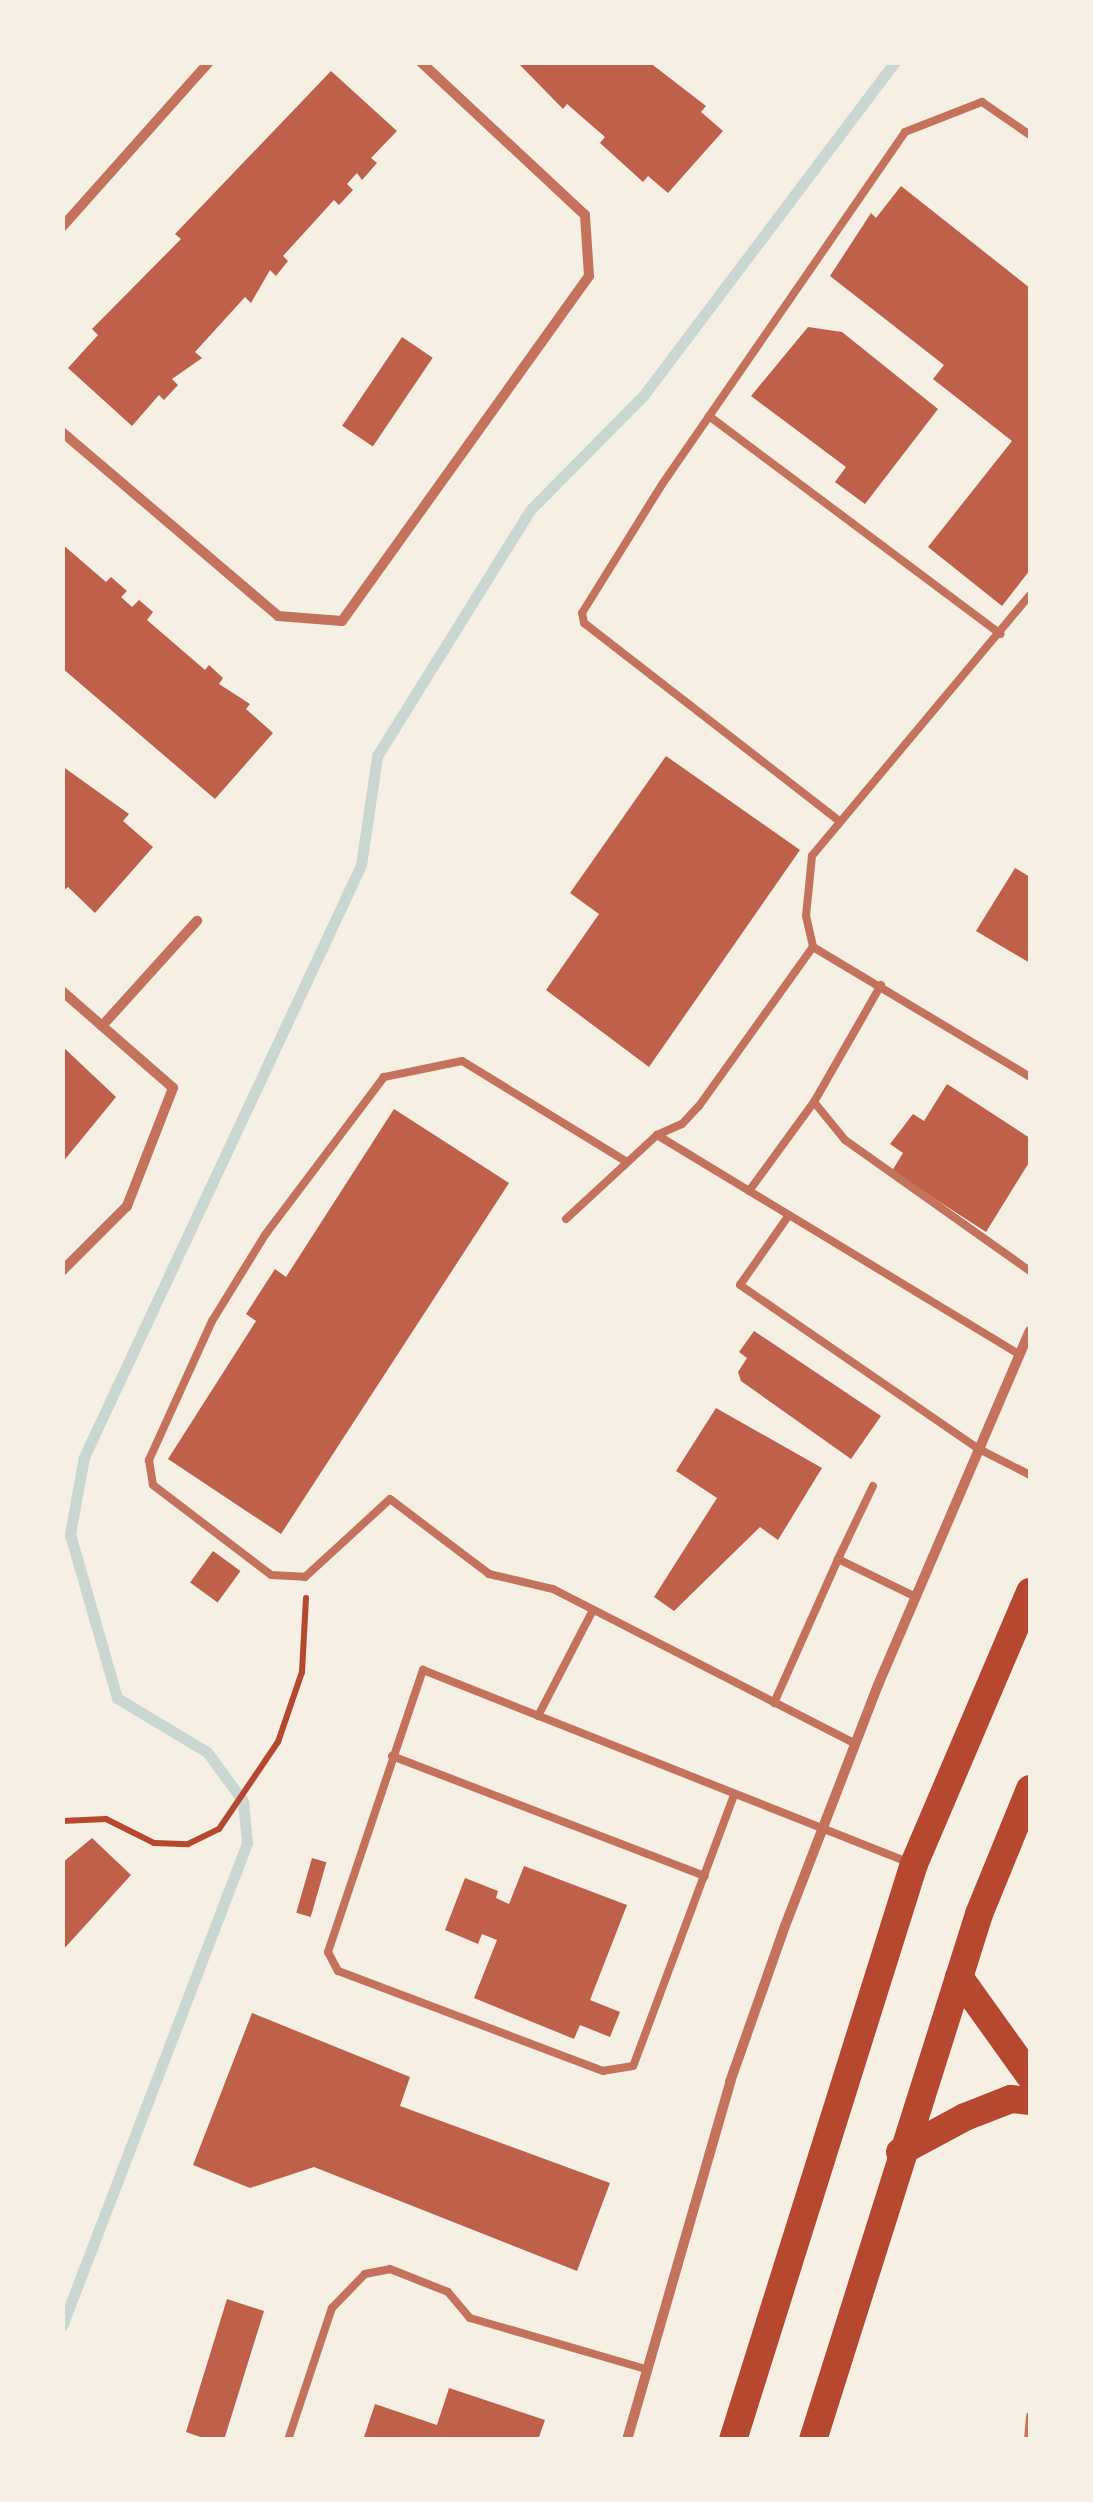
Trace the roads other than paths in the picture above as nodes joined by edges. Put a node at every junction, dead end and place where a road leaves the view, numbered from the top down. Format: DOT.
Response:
graph roads {
  1 [pos="209,62"];
  2 [pos="422,62"];
  3 [pos="1030,135"];
  4 [pos="62,227"];
  5 [pos="709,416"];
  6 [pos="62,432"];
  7 [pos="1030,594"];
  8 [pos="1000,634"];
  9 [pos="838,820"];
  10 [pos="197,920"];
  11 [pos="813,947"];
  12 [pos="881,986"];
  13 [pos="62,991"];
  14 [pos="102,1026"];
  15 [pos="1030,1078"];
  16 [pos="814,1102"];
  17 [pos="657,1134"];
  18 [pos="628,1162"];
  19 [pos="750,1190"];
  20 [pos="789,1214"];
  21 [pos="566,1220"];
  22 [pos="1030,1270"];
  23 [pos="62,1271"];
  24 [pos="1030,1331"];
  25 [pos="1020,1355"];
  26 [pos="980,1448"];
  27 [pos="1030,1475"];
  28 [pos="873,1486"];
  29 [pos="838,1560"];
  30 [pos="1030,1592"];
  31 [pos="916,1598"];
  32 [pos="593,1610"];
  33 [pos="774,1703"];
  34 [pos="538,1716"];
  35 [pos="856,1744"];
  36 [pos="392,1756"];
  37 [pos="1030,1789"];
  38 [pos="734,1794"];
  39 [pos="822,1830"];
  40 [pos="914,1864"];
  41 [pos="705,1876"];
  42 [pos="959,1977"];
  43 [pos="1030,2076"];
  44 [pos="1030,2101"];
  45 [pos="900,2152"];
  46 [pos="645,2369"];
  47 [pos="1030,2416"];
  48 [pos="288,2440"];
  49 [pos="626,2440"];
  50 [pos="733,2440"];
  51 [pos="813,2440"];
  52 [pos="1028,2440"];
  1 -- 4 [label="street"];
  2 -- 6 [label="street"];
  3 -- 5 [label="lane"];
  5 -- 8 [label="lane"];
  5 -- 9 [label="lane"];
  7 -- 8 [label="lane"];
  8 -- 9 [label="lane"];
  9 -- 11 [label="lane"];
  10 -- 14 [label="street"];
  11 -- 12 [label="lane"];
  11 -- 17 [label="lane"];
  12 -- 15 [label="lane"];
  12 -- 16 [label="lane"];
  13 -- 14 [label="street"];
  14 -- 23 [label="street"];
  16 -- 19 [label="lane"];
  16 -- 22 [label="lane"];
  17 -- 18 [label="lane"];
  17 -- 19 [label="lane"];
  18 -- 21 [label="lane"];
  18 -- 32 [label="lane"];
  19 -- 20 [label="lane"];
  20 -- 25 [label="lane"];
  20 -- 26 [label="lane"];
  24 -- 25 [label="street"];
  25 -- 26 [label="street"];
  26 -- 27 [label="lane"];
  26 -- 31 [label="street"];
  28 -- 29 [label="lane"];
  29 -- 31 [label="lane"];
  29 -- 33 [label="lane"];
  30 -- 40 [label="highway"];
  31 -- 35 [label="street"];
  32 -- 33 [label="lane"];
  32 -- 34 [label="lane"];
  33 -- 35 [label="lane"];
  34 -- 36 [label="lane"];
  34 -- 38 [label="lane"];
  35 -- 39 [label="street"];
  36 -- 41 [label="lane"];
  36 -- 41 [label="lane"];
  37 -- 42 [label="highway"];
  38 -- 39 [label="lane"];
  38 -- 41 [label="lane"];
  39 -- 40 [label="lane"];
  39 -- 46 [label="street"];
  40 -- 50 [label="highway"];
  42 -- 43 [label="highway"];
  42 -- 45 [label="highway"];
  44 -- 45 [label="highway"];
  45 -- 51 [label="highway"];
  46 -- 48 [label="lane"];
  46 -- 49 [label="street"];
  47 -- 52 [label="lane"];
}
